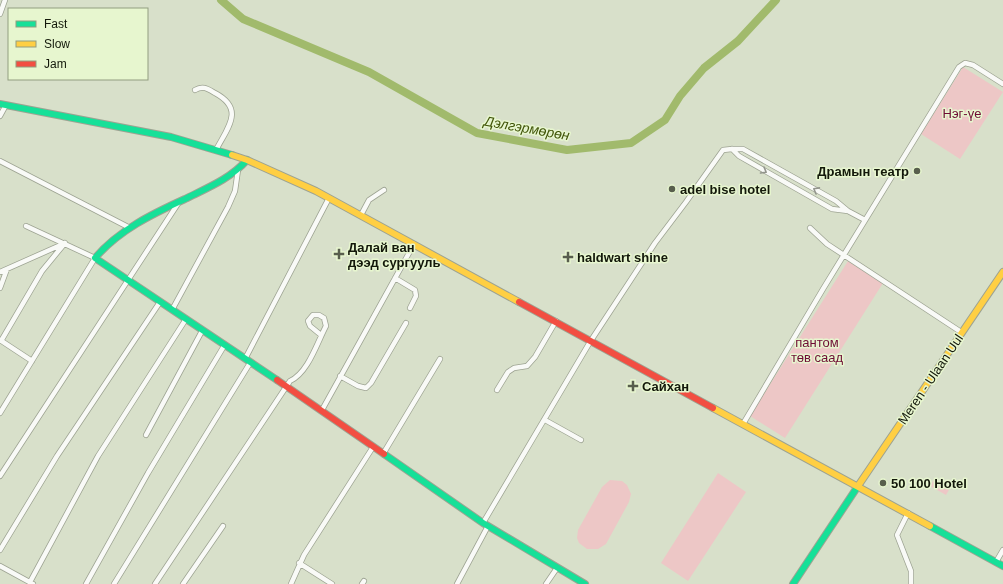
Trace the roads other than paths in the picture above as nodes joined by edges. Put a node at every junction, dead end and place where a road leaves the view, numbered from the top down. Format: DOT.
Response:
graph roads {
  1 [pos="5,0"];
  2 [pos="0,14"];
  3 [pos="1003,84"];
  4 [pos="195,90"];
  5 [pos="3,104"];
  6 [pos="0,116"];
  7 [pos="732,149"];
  8 [pos="216,150"];
  9 [pos="247,160"];
  10 [pos="0,161"];
  11 [pos="238,170"];
  12 [pos="384,190"];
  13 [pos="329,198"];
  14 [pos="179,202"];
  15 [pos="848,211"];
  16 [pos="361,215"];
  17 [pos="865,220"];
  18 [pos="26,226"];
  19 [pos="130,228"];
  20 [pos="810,228"];
  21 [pos="65,243"];
  22 [pos="414,244"];
  23 [pos="844,255"];
  24 [pos="95,258"];
  25 [pos="7,269"];
  26 [pos="0,272"];
  27 [pos="1002,275"];
  28 [pos="395,278"];
  29 [pos="127,280"];
  30 [pos="0,288"];
  31 [pos="160,302"];
  32 [pos="410,308"];
  33 [pos="172,310"];
  34 [pos="186,320"];
  35 [pos="556,322"];
  36 [pos="406,323"];
  37 [pos="202,331"];
  38 [pos="962,332"];
  39 [pos="321,335"];
  40 [pos="0,341"];
  41 [pos="590,342"];
  42 [pos="224,346"];
  43 [pos="440,359"];
  44 [pos="32,361"];
  45 [pos="247,361"];
  46 [pos="340,376"];
  47 [pos="286,388"];
  48 [pos="497,390"];
  49 [pos="322,410"];
  50 [pos="0,413"];
  51 [pos="545,420"];
  52 [pos="743,424"];
  53 [pos="146,435"];
  54 [pos="581,440"];
  55 [pos="373,447"];
  56 [pos="383,454"];
  57 [pos="0,476"];
  58 [pos="858,486"];
  59 [pos="908,513"];
  60 [pos="486,525"];
  61 [pos="223,526"];
  62 [pos="0,550"];
  63 [pos="1003,550"];
  64 [pos="996,562"];
  65 [pos="299,563"];
  66 [pos="0,566"];
  67 [pos="1003,566"];
  68 [pos="557,568"];
  69 [pos="31,583"];
  70 [pos="86,584"];
  71 [pos="114,584"];
  72 [pos="155,584"];
  73 [pos="183,584"];
  74 [pos="291,584"];
  75 [pos="332,584"];
  76 [pos="457,584"];
  77 [pos="546,584"];
  78 [pos="585,584"];
  79 [pos="793,584"];
  80 [pos="911,584"];
  1 -- 2 [label="street"];
  3 -- 17 [label="street"];
  4 -- 8 [label="street"];
  5 -- 6 [label="street"];
  5 -- 8 [label="main road"];
  7 -- 15 [label="street, one-way"];
  15 -- 7 [label="street, one-way"];
  7 -- 41 [label="street"];
  8 -- 9 [label="main road"];
  9 -- 11 [label="main road"];
  9 -- 13 [label="main road"];
  10 -- 19 [label="street"];
  11 -- 14 [label="main road"];
  11 -- 33 [label="street"];
  12 -- 16 [label="street"];
  13 -- 16 [label="main road"];
  13 -- 45 [label="street"];
  14 -- 19 [label="main road"];
  14 -- 29 [label="street"];
  15 -- 17 [label="street"];
  16 -- 22 [label="main road"];
  17 -- 23 [label="street"];
  18 -- 21 [label="street"];
  19 -- 24 [label="main road"];
  20 -- 23 [label="street"];
  21 -- 24 [label="street"];
  21 -- 25 [label="street"];
  21 -- 40 [label="street"];
  22 -- 28 [label="street"];
  22 -- 35 [label="main road"];
  23 -- 38 [label="street"];
  23 -- 52 [label="street"];
  24 -- 29 [label="main road"];
  24 -- 44 [label="street"];
  25 -- 26 [label="street"];
  25 -- 30 [label="street"];
  27 -- 38 [label="main road, Meren - Ulaan Uul"];
  28 -- 32 [label="street"];
  28 -- 46 [label="street"];
  29 -- 31 [label="main road"];
  29 -- 57 [label="street"];
  31 -- 33 [label="main road"];
  31 -- 62 [label="street"];
  33 -- 34 [label="main road"];
  34 -- 37 [label="main road"];
  34 -- 69 [label="street"];
  35 -- 41 [label="main road"];
  35 -- 48 [label="street"];
  36 -- 46 [label="street"];
  37 -- 42 [label="main road"];
  37 -- 53 [label="street"];
  38 -- 58 [label="main road, Meren - Ulaan Uul"];
  39 -- 39 [label="street"];
  39 -- 47 [label="street"];
  40 -- 44 [label="street"];
  41 -- 51 [label="street"];
  41 -- 52 [label="main road"];
  42 -- 45 [label="main road"];
  42 -- 70 [label="street"];
  43 -- 56 [label="street"];
  44 -- 50 [label="street"];
  45 -- 47 [label="main road"];
  45 -- 71 [label="street"];
  46 -- 49 [label="street"];
  47 -- 49 [label="main road"];
  47 -- 72 [label="street"];
  49 -- 55 [label="main road"];
  51 -- 54 [label="street"];
  51 -- 60 [label="street"];
  52 -- 58 [label="main road"];
  55 -- 56 [label="main road"];
  55 -- 65 [label="street"];
  56 -- 60 [label="main road"];
  58 -- 59 [label="main road"];
  58 -- 79 [label="main road, Meren - Ulaan Uul"];
  59 -- 64 [label="main road"];
  59 -- 80 [label="street"];
  60 -- 68 [label="main road"];
  60 -- 76 [label="street"];
  61 -- 73 [label="street"];
  63 -- 64 [label="street"];
  64 -- 67 [label="main road"];
  65 -- 74 [label="street"];
  65 -- 75 [label="street"];
  66 -- 69 [label="street"];
  68 -- 77 [label="street"];
  68 -- 78 [label="main road"];
}
